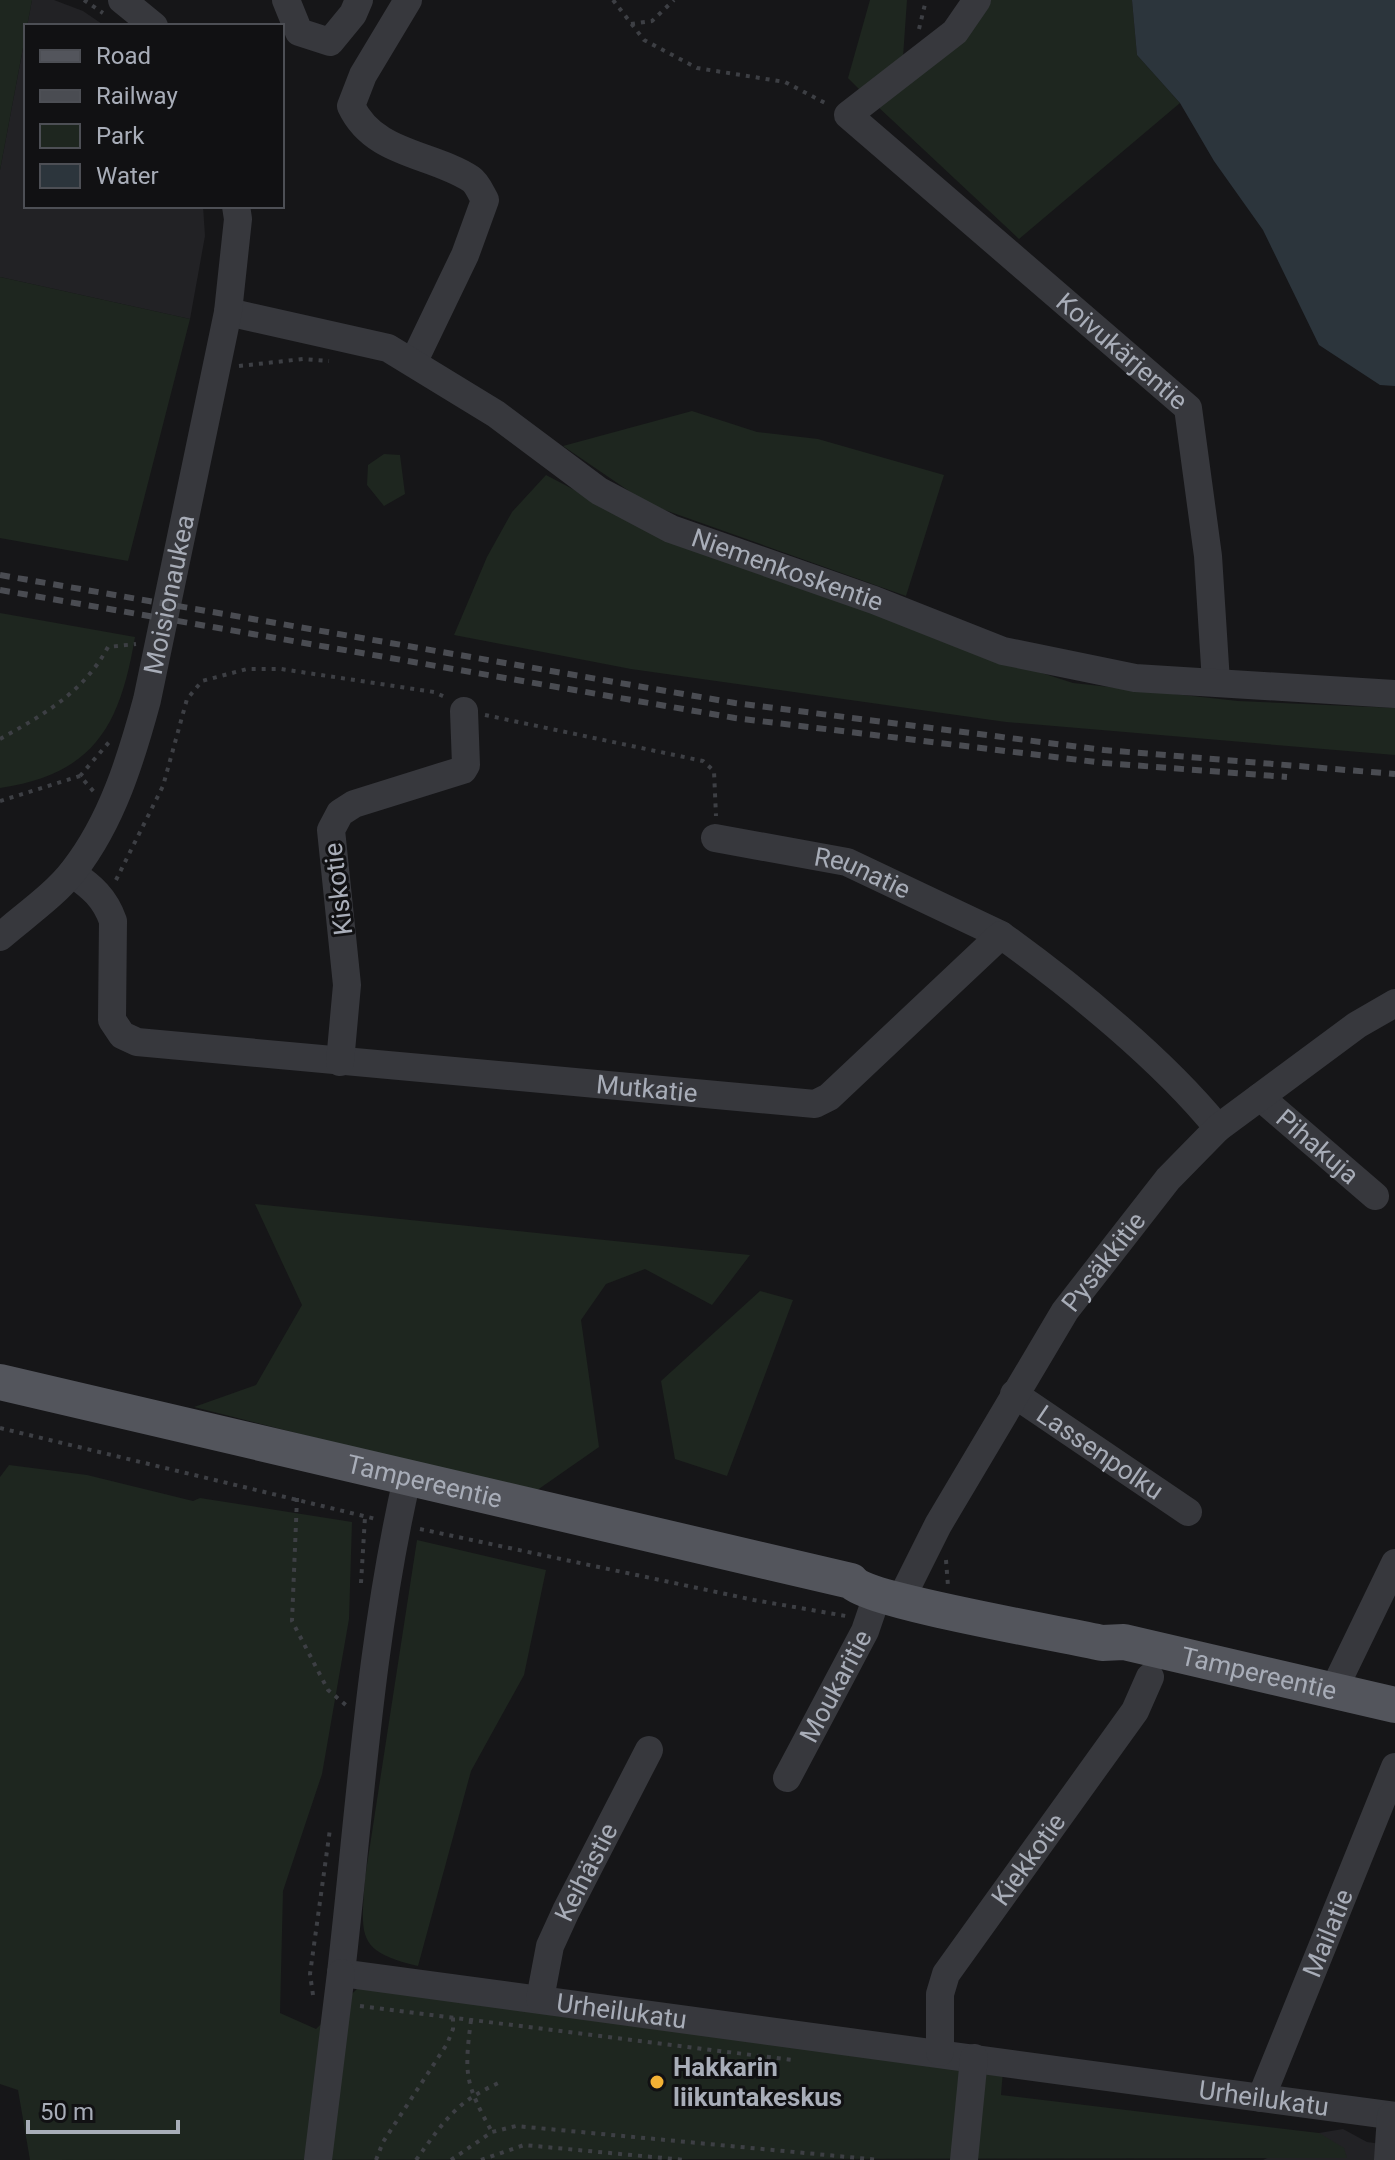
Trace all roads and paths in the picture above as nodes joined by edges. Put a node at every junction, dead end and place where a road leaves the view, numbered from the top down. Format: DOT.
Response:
graph roads {
  1 [pos="122,0"];
  2 [pos="286,0"];
  3 [pos="359,0"];
  4 [pos="408,0"];
  5 [pos="613,0"];
  6 [pos="674,0"];
  7 [pos="977,0"];
  8 [pos="152,24"];
  9 [pos="631,24"];
  10 [pos="848,115"];
  11 [pos="236,208"];
  12 [pos="228,312"];
  13 [pos="414,361"];
  14 [pos="334,362"];
  15 [pos="216,366"];
  16 [pos="141,644"];
  17 [pos="1216,682"];
  18 [pos="1395,694"];
  19 [pos="464,711"];
  20 [pos="0,739"];
  21 [pos="36,790"];
  22 [pos="0,801"];
  23 [pos="715,838"];
  24 [pos="72,873"];
  25 [pos="104,899"];
  26 [pos="1001,935"];
  27 [pos="0,937"];
  28 [pos="1395,1003"];
  29 [pos="340,1062"];
  30 [pos="1260,1097"];
  31 [pos="1218,1128"];
  32 [pos="1375,1196"];
  33 [pos="0,1382"];
  34 [pos="1014,1394"];
  35 [pos="0,1428"];
  36 [pos="407,1479"];
  37 [pos="297,1498"];
  38 [pos="1188,1512"];
  39 [pos="365,1517"];
  40 [pos="397,1524"];
  41 [pos="927,1546"];
  42 [pos="1395,1563"];
  43 [pos="885,1589"];
  44 [pos="360,1590"];
  45 [pos="946,1598"];
  46 [pos="1150,1677"];
  47 [pos="1334,1689"];
  48 [pos="349,1692"];
  49 [pos="1395,1705"];
  50 [pos="347,1706"];
  51 [pos="345,1721"];
  52 [pos="649,1750"];
  53 [pos="1395,1767"];
  54 [pos="787,1778"];
  55 [pos="331,1825"];
  56 [pos="341,1973"];
  57 [pos="540,1999"];
  58 [pos="337,2003"];
  59 [pos="453,2017"];
  60 [pos="471,2020"];
  61 [pos="940,2052"];
  62 [pos="974,2058"];
  63 [pos="803,2061"];
  64 [pos="503,2081"];
  65 [pos="471,2095"];
  66 [pos="1261,2098"];
  67 [pos="1393,2116"];
  68 [pos="492,2132"];
  69 [pos="318,2160"];
  70 [pos="376,2160"];
  71 [pos="416,2160"];
  72 [pos="451,2160"];
  73 [pos="481,2160"];
  74 [pos="685,2160"];
  75 [pos="880,2160"];
  76 [pos="964,2160"];
  77 [pos="1388,2160"];
  1 -- 8 [label="street"];
  2 -- 3 [label="street"];
  4 -- 13 [label="street"];
  5 -- 9 [label="path"];
  6 -- 9 [label="path"];
  7 -- 10 [label="street"];
  9 -- 10 [label="path"];
  10 -- 17 [label="street, Koivukärjentie"];
  11 -- 12 [label="street, Moisionaukea"];
  12 -- 13 [label="street, Niemenkoskentie"];
  12 -- 15 [label="street, Moisionaukea"];
  13 -- 17 [label="street, Niemenkoskentie"];
  14 -- 15 [label="path"];
  15 -- 24 [label="street, Moisionaukea"];
  16 -- 20 [label="path"];
  17 -- 18 [label="street, Niemenkoskentie"];
  19 -- 23 [label="path"];
  19 -- 25 [label="path"];
  19 -- 29 [label="street, Kiskotie"];
  21 -- 22 [label="path"];
  23 -- 26 [label="street, Reunatie"];
  24 -- 25 [label="street"];
  24 -- 27 [label="street, Moisionaukea"];
  25 -- 29 [label="street, Mutkatie"];
  26 -- 29 [label="street, Mutkatie"];
  26 -- 31 [label="street"];
  28 -- 30 [label="street, Pysäkkitie"];
  30 -- 31 [label="street, Pysäkkitie"];
  30 -- 32 [label="street, Pihakuja"];
  31 -- 34 [label="street, Pysäkkitie"];
  33 -- 36 [label="main road, Tampereentie"];
  34 -- 38 [label="street, Lassenpolku"];
  34 -- 41 [label="street, Pysäkkitie"];
  35 -- 37 [label="path"];
  36 -- 40 [label="street"];
  36 -- 43 [label="main road, Tampereentie"];
  37 -- 39 [label="path"];
  37 -- 50 [label="path"];
  39 -- 40 [label="path"];
  39 -- 44 [label="path"];
  40 -- 56 [label="street"];
  41 -- 43 [label="street, Pysäkkitie"];
  41 -- 45 [label="path"];
  42 -- 47 [label="street"];
  43 -- 45 [label="main road, Tampereentie"];
  43 -- 54 [label="street, Moukaritie"];
  45 -- 47 [label="main road, Tampereentie"];
  46 -- 61 [label="street, Kiekkotie"];
  47 -- 49 [label="main road, Tampereentie"];
  48 -- 50 [label="path"];
  50 -- 51 [label="path"];
  52 -- 57 [label="street, Keihästie"];
  53 -- 66 [label="street, Mailatie"];
  55 -- 58 [label="path"];
  56 -- 57 [label="street, Urheilukatu"];
  56 -- 58 [label="street"];
  57 -- 61 [label="street, Urheilukatu"];
  58 -- 59 [label="path"];
  58 -- 69 [label="street"];
  59 -- 60 [label="path"];
  59 -- 70 [label="path"];
  60 -- 63 [label="path"];
  60 -- 65 [label="path"];
  61 -- 62 [label="street, Urheilukatu"];
  62 -- 66 [label="street, Urheilukatu"];
  62 -- 76 [label="street"];
  64 -- 65 [label="path"];
  65 -- 68 [label="path"];
  65 -- 71 [label="path"];
  66 -- 67 [label="street, Urheilukatu"];
  67 -- 77 [label="street"];
  68 -- 72 [label="path"];
  68 -- 75 [label="path"];
  73 -- 74 [label="path"];
}
